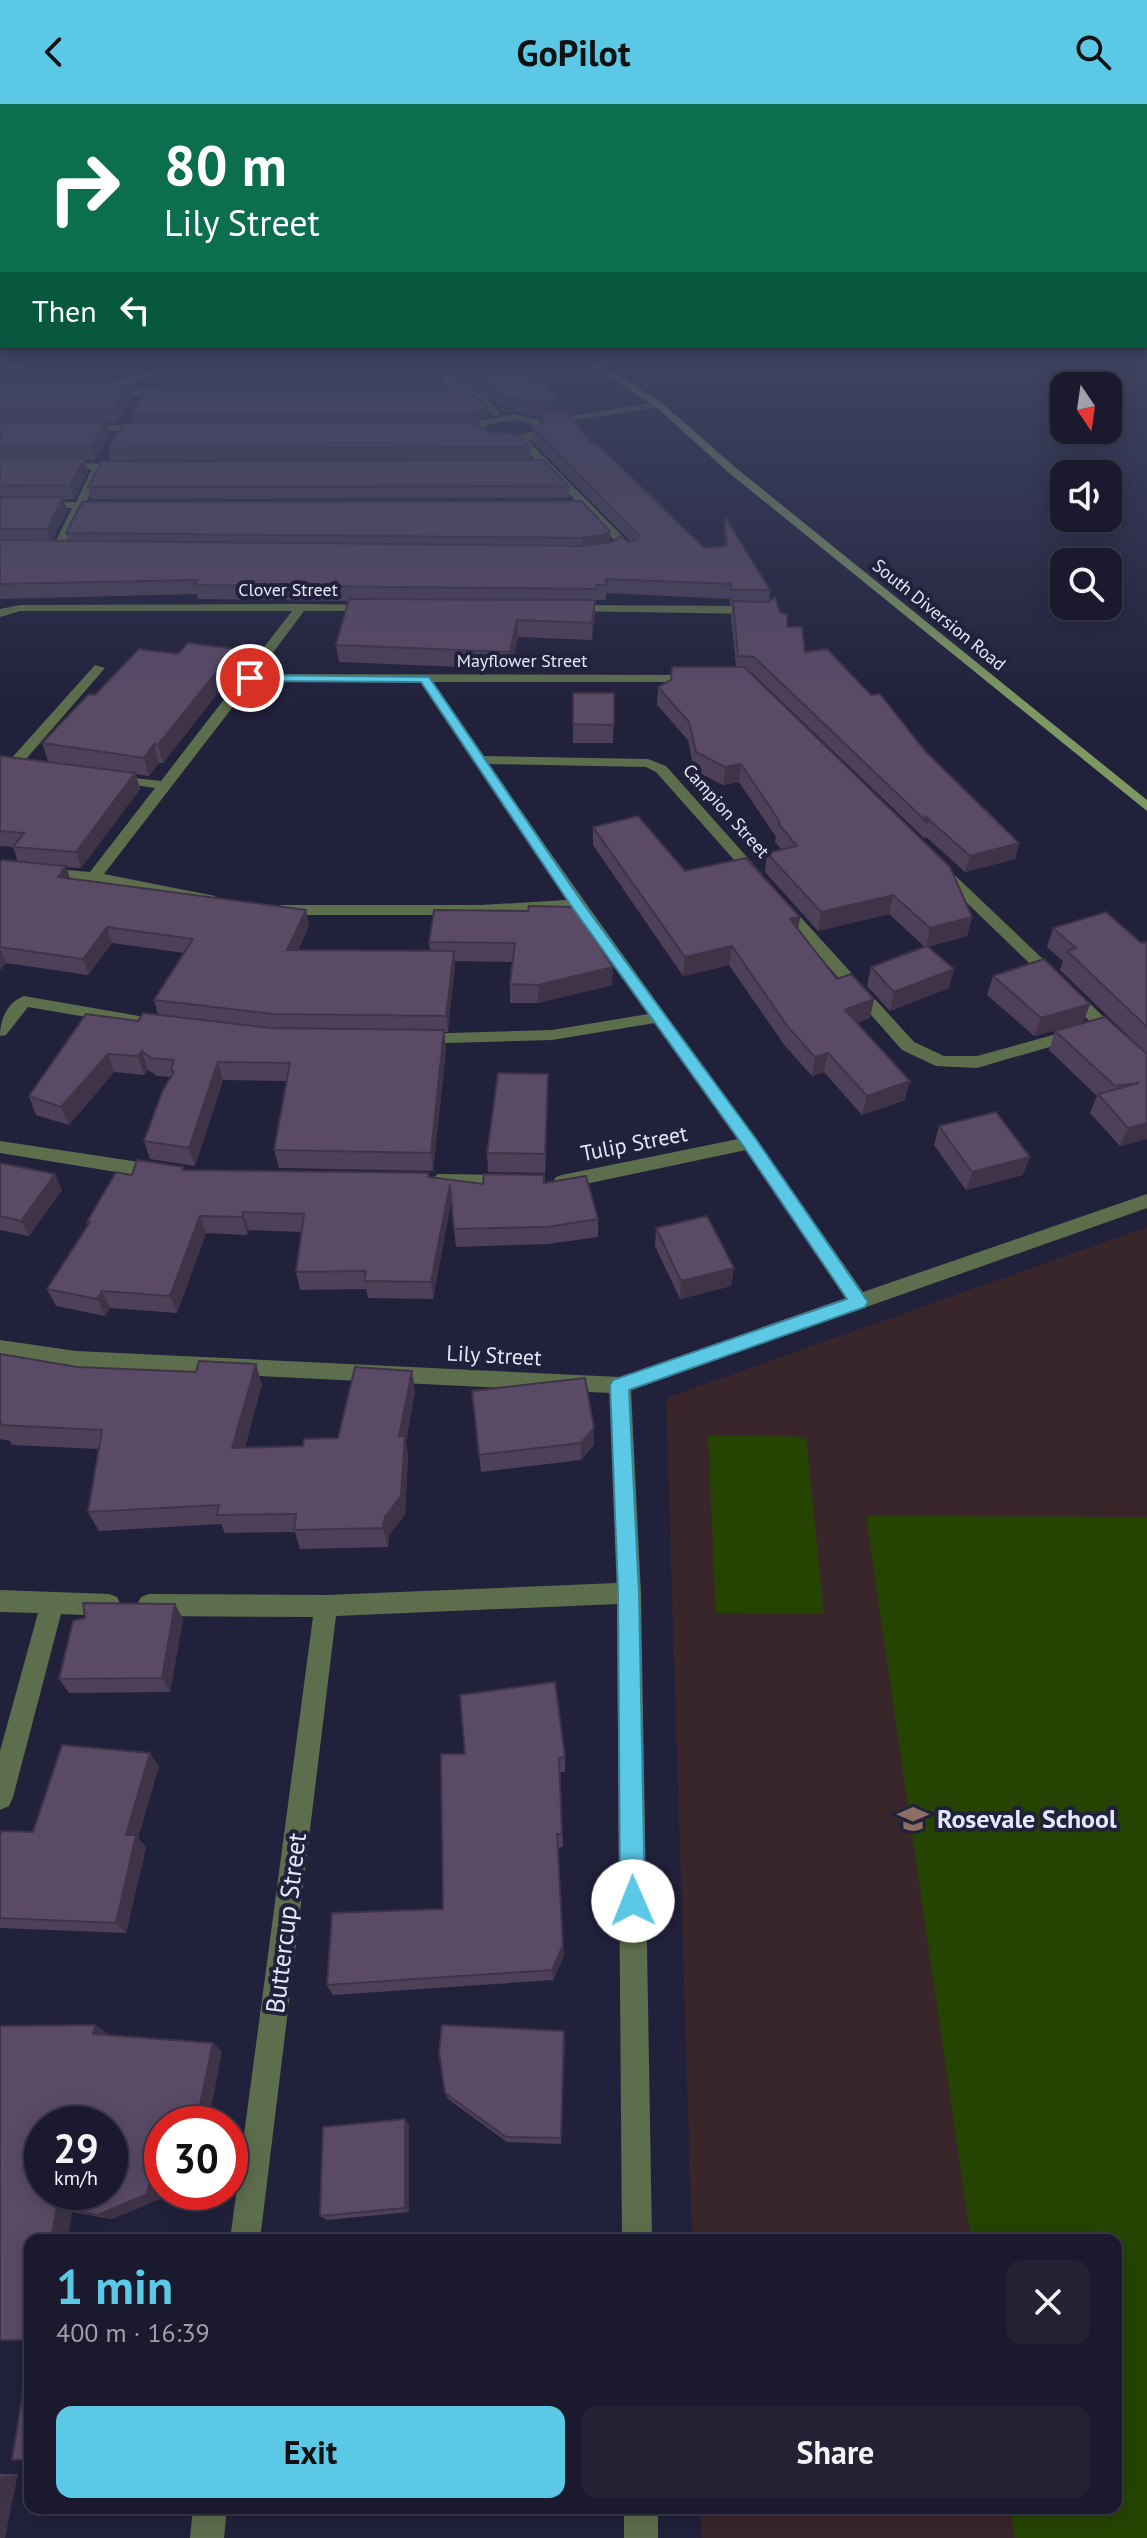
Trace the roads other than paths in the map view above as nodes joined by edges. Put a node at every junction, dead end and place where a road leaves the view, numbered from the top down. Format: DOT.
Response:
graph roads {
  1 [pos="93,478"];
  2 [pos="557,478"];
  3 [pos="741,478"];
  4 [pos="567,504"];
  5 [pos="583,504"];
  6 [pos="0,505"];
  7 [pos="79,505"];
  8 [pos="127,505"];
  9 [pos="621,541"];
  10 [pos="43,549"];
  11 [pos="57,549"];
  12 [pos="73,549"];
  13 [pos="607,551"];
  14 [pos="631,551"];
  15 [pos="301,607"];
  16 [pos="394,608"];
  17 [pos="549,609"];
  18 [pos="766,610"];
  19 [pos="1,612"];
  20 [pos="99,668"];
  21 [pos="250,678"];
  22 [pos="716,678"];
  23 [pos="425,679"];
  24 [pos="479,760"];
  25 [pos="14,764"];
  26 [pos="103,777"];
  27 [pos="163,785"];
  28 [pos="1147,807"];
  29 [pos="923,852"];
  30 [pos="0,868"];
  31 [pos="94,877"];
  32 [pos="231,903"];
  33 [pos="577,904"];
  34 [pos="262,909"];
  35 [pos="660,1017"];
  36 [pos="1101,1026"];
  37 [pos="175,1028"];
  38 [pos="0,1031"];
  39 [pos="405,1040"];
  40 [pos="1147,1067"];
  41 [pos="750,1143"];
  42 [pos="0,1147"];
  43 [pos="176,1174"];
  44 [pos="425,1181"];
  45 [pos="1147,1201"];
  46 [pos="859,1302"];
  47 [pos="0,1348"];
  48 [pos="620,1385"];
  49 [pos="629,1593"];
  50 [pos="0,1601"];
  51 [pos="52,1605"];
  52 [pos="326,1606"];
  53 [pos="0,1797"];
  54 [pos="246,2234"];
  55 [pos="637,2234"];
  56 [pos="209,2514"];
  57 [pos="641,2514"];
  58 [pos="207,2538"];
  59 [pos="641,2538"];
  1 -- 7 [label="street"];
  2 -- 5 [label="street"];
  3 -- 28 [label="main road, South Diversion Road"];
  4 -- 5 [label="street"];
  5 -- 9 [label="street"];
  6 -- 7 [label="street"];
  7 -- 8 [label="street"];
  7 -- 11 [label="street"];
  9 -- 13 [label="street"];
  9 -- 14 [label="street"];
  10 -- 11 [label="street"];
  11 -- 12 [label="street"];
  15 -- 16 [label="street, Clover Street"];
  15 -- 19 [label="street, Clover Street"];
  15 -- 21 [label="street"];
  17 -- 18 [label="street"];
  20 -- 25 [label="street"];
  21 -- 23 [label="street, Mayflower Street"];
  21 -- 27 [label="street"];
  22 -- 23 [label="street, Mayflower Street"];
  23 -- 24 [label="street"];
  24 -- 33 [label="street"];
  24 -- 36 [label="street, Campion Street"];
  26 -- 27 [label="street"];
  27 -- 31 [label="street"];
  29 -- 36 [label="street"];
  30 -- 31 [label="street"];
  31 -- 32 [label="street"];
  33 -- 34 [label="street"];
  33 -- 35 [label="street"];
  35 -- 39 [label="street"];
  35 -- 41 [label="street"];
  36 -- 40 [label="street"];
  37 -- 38 [label="street"];
  41 -- 44 [label="street, Tulip Street"];
  41 -- 46 [label="street"];
  42 -- 43 [label="street"];
  45 -- 46 [label="street, Lily Street"];
  46 -- 48 [label="street, Lily Street"];
  47 -- 48 [label="street, Lily Street"];
  48 -- 49 [label="street"];
  49 -- 52 [label="street"];
  49 -- 55 [label="street"];
  50 -- 51 [label="street"];
  51 -- 52 [label="street"];
  51 -- 53 [label="street"];
  52 -- 54 [label="street, Buttercup Street"];
  56 -- 58 [label="street"];
  57 -- 59 [label="street"];
}
